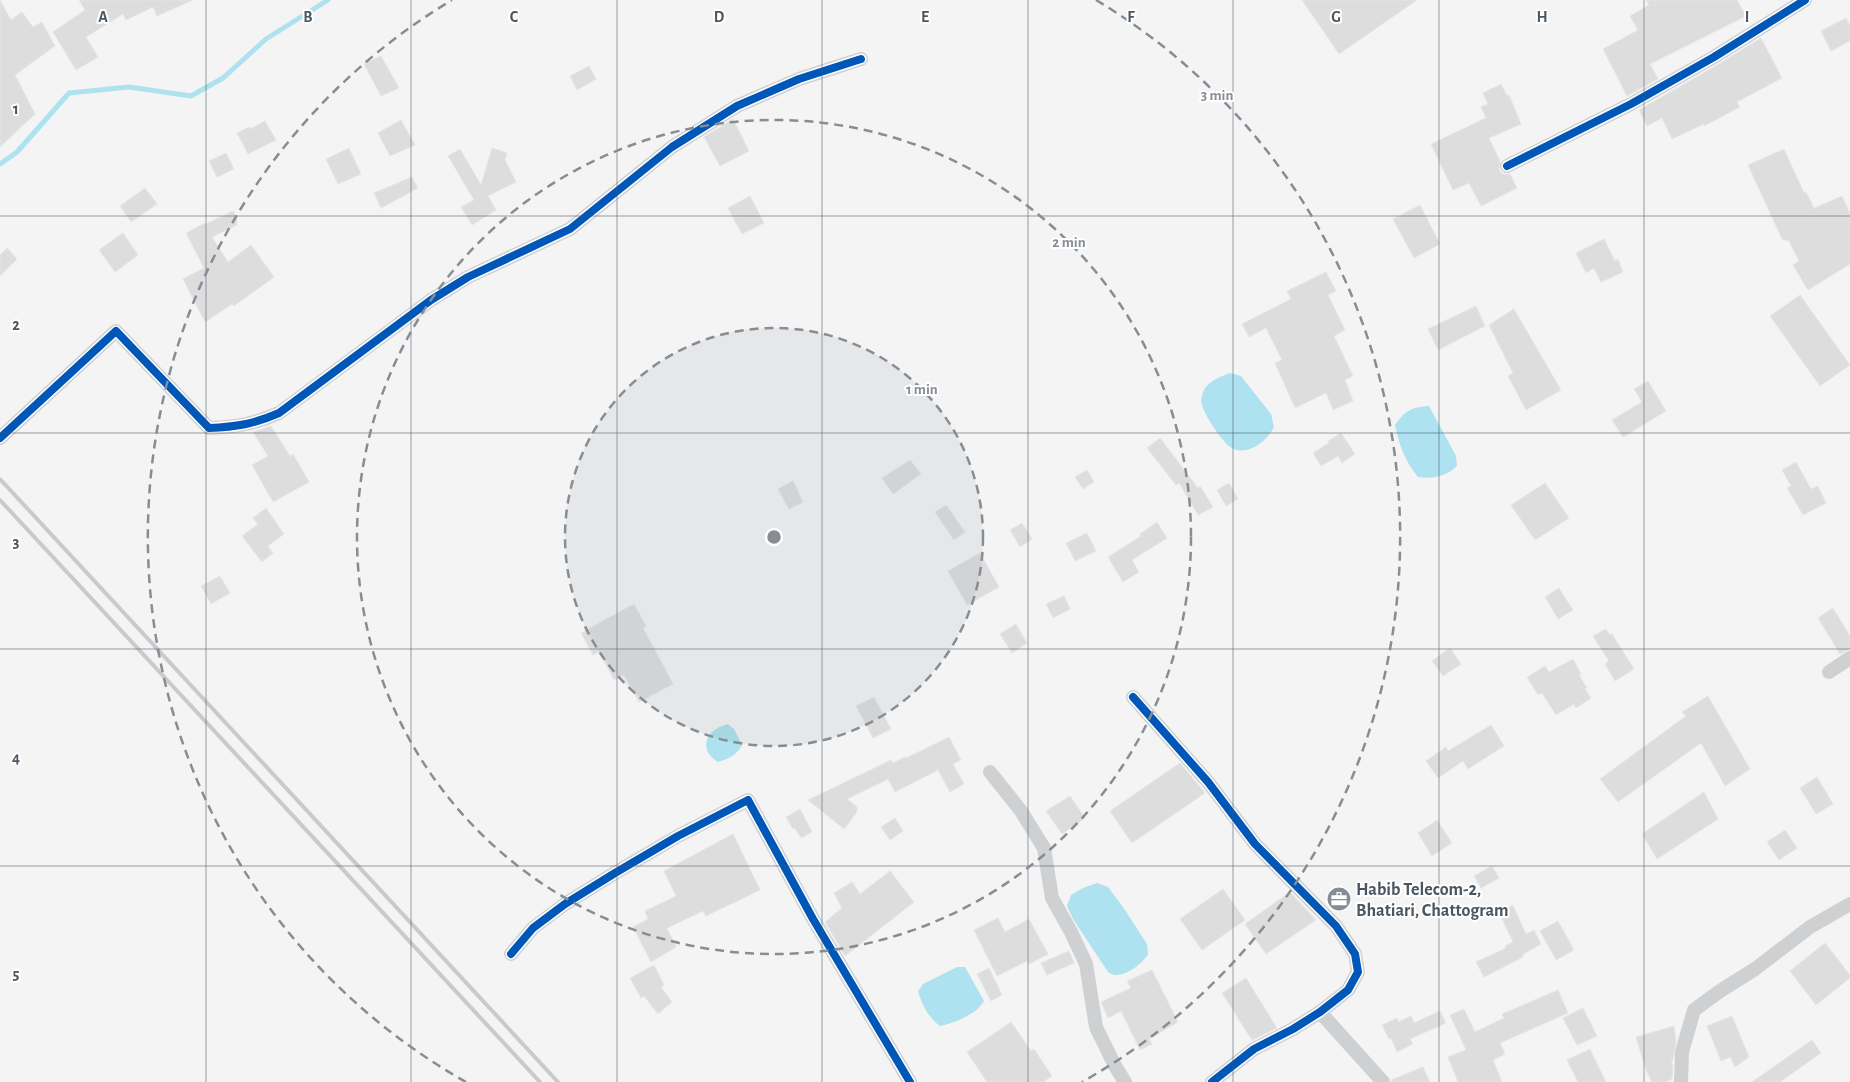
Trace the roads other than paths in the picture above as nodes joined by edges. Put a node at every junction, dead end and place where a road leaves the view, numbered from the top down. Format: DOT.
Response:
graph roads {
  1 [pos="1805,0"];
  2 [pos="861,59"];
  3 [pos="1507,166"];
  4 [pos="0,438"];
  5 [pos="1850,658"];
  6 [pos="1829,672"];
  7 [pos="1133,697"];
  8 [pos="990,772"];
  9 [pos="1850,904"];
  10 [pos="511,954"];
  11 [pos="1320,1012"];
  12 [pos="910,1082"];
  13 [pos="1125,1082"];
  14 [pos="1212,1082"];
  15 [pos="1383,1082"];
  16 [pos="1681,1082"];
  1 -- 3 [label="street"];
  2 -- 4 [label="street"];
  5 -- 6 [label="street"];
  7 -- 11 [label="street"];
  8 -- 13 [label="street"];
  9 -- 16 [label="street"];
  10 -- 12 [label="street"];
  11 -- 14 [label="street"];
  11 -- 15 [label="street"];
}
